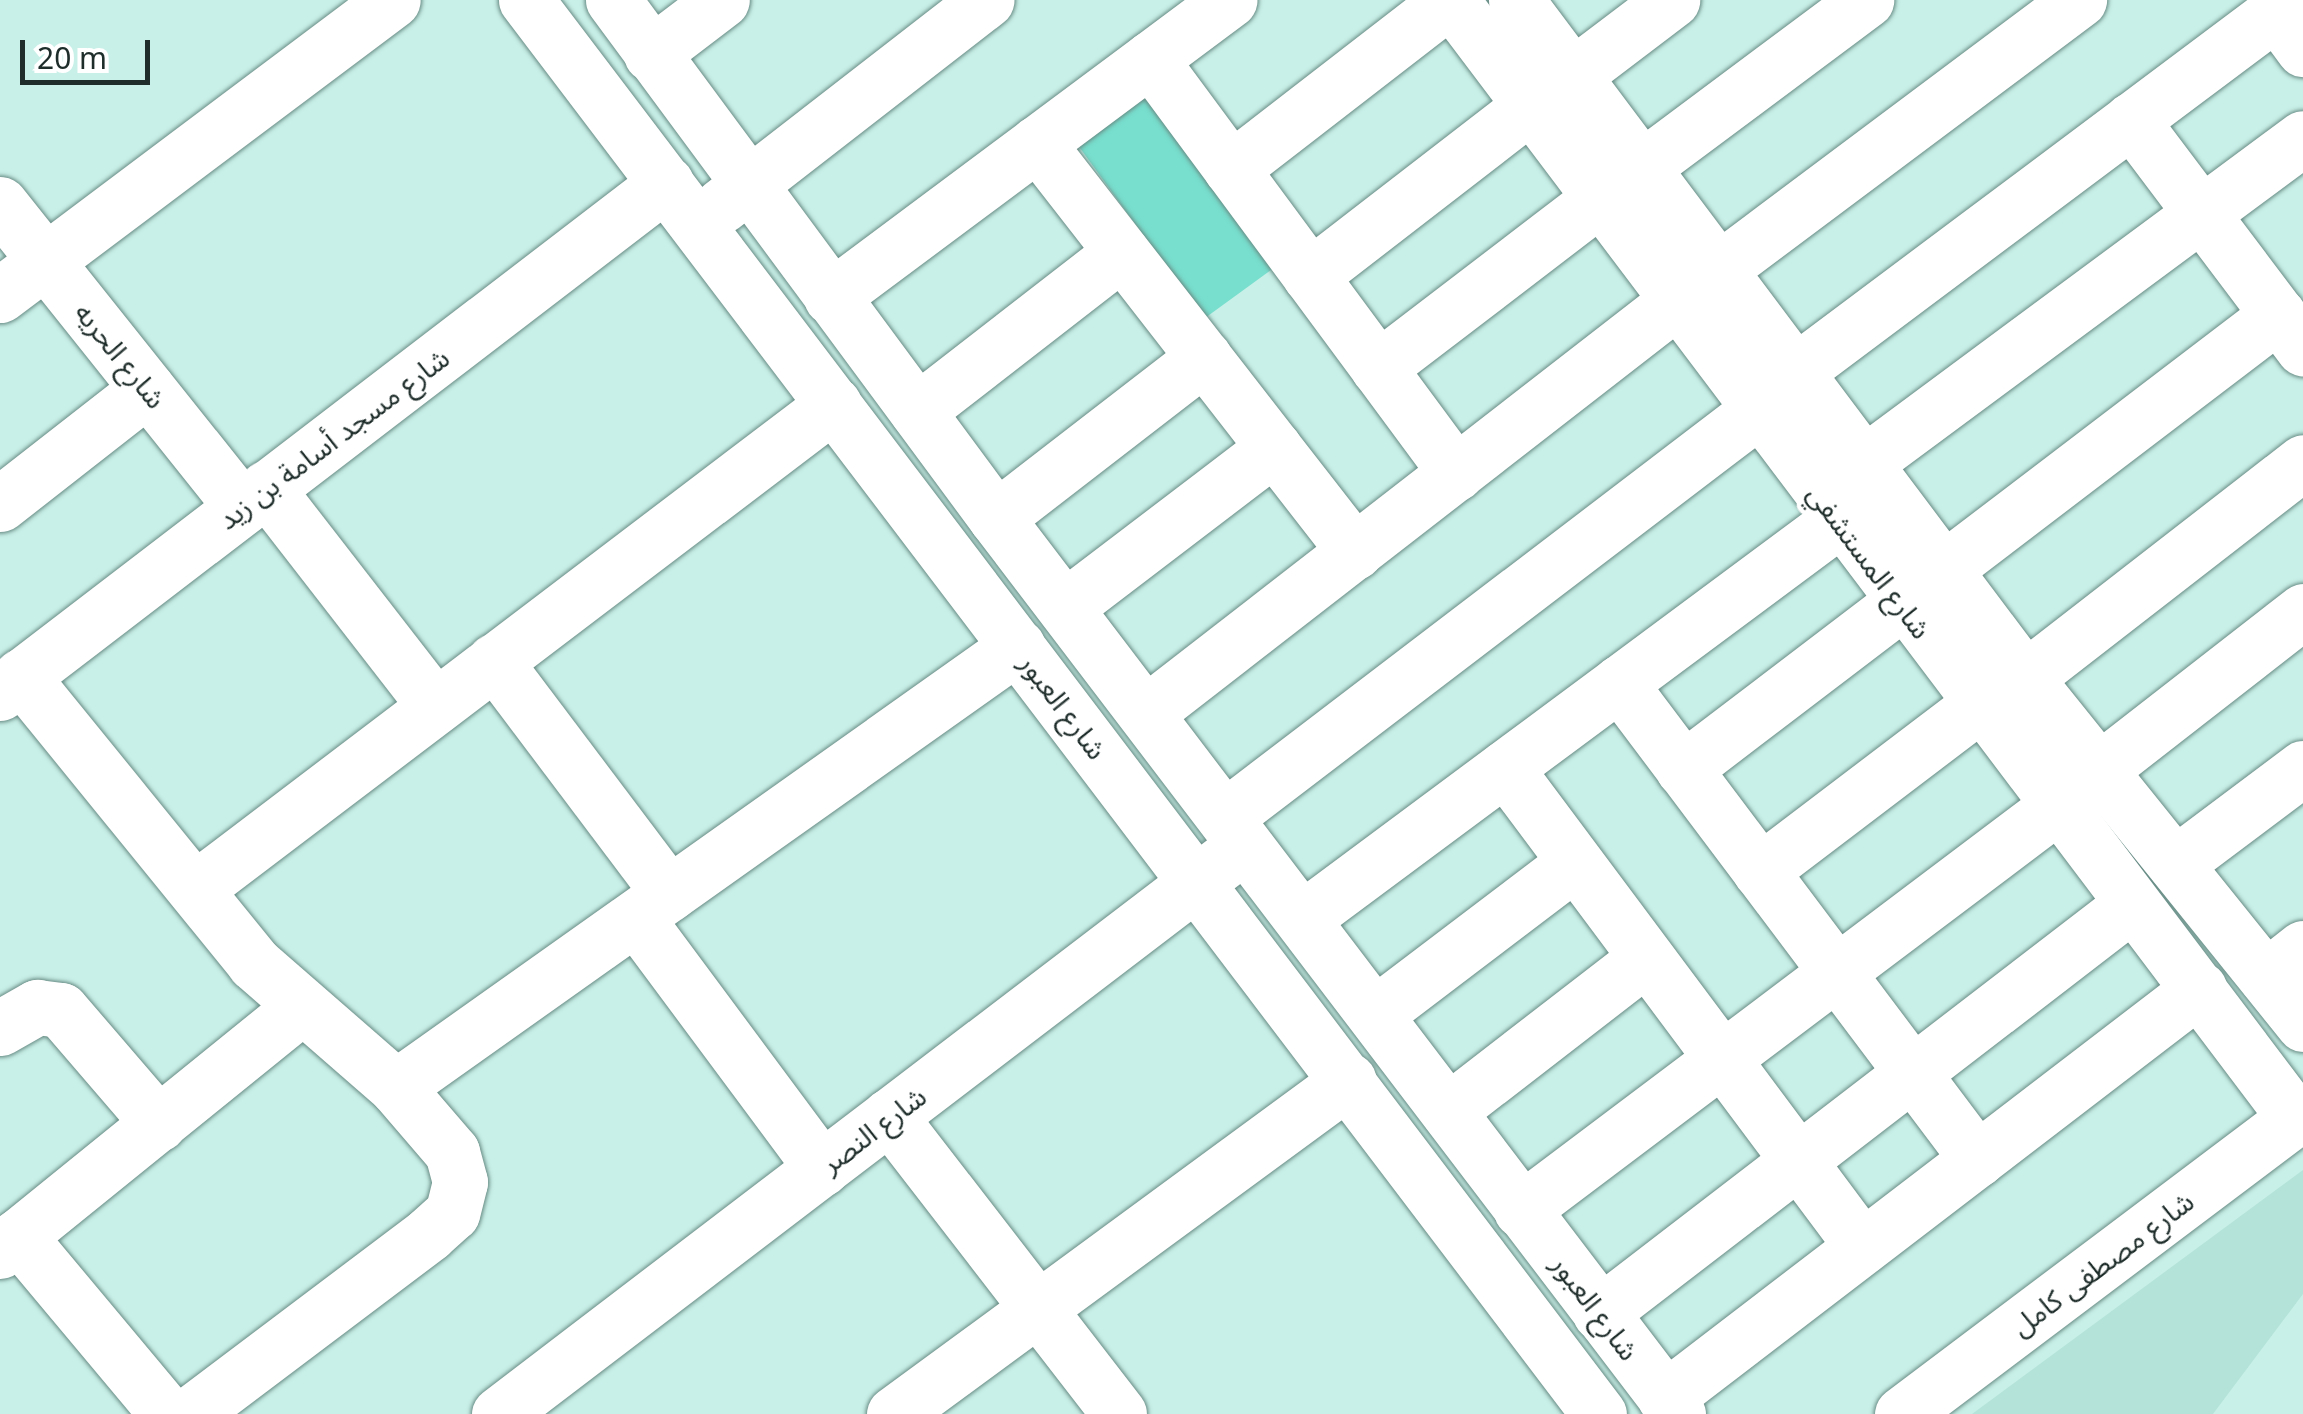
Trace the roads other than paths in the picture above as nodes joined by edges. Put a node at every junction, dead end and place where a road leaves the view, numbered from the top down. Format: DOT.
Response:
graph roads {
  1 [pos="393,0"];
  2 [pos="526,0"];
  3 [pos="613,0"];
  4 [pos="722,0"];
  5 [pos="987,0"];
  6 [pos="1229,0"];
  7 [pos="1450,0"];
  8 [pos="1516,0"];
  9 [pos="1672,0"];
  10 [pos="1866,0"];
  11 [pos="2078,0"];
  12 [pos="2274,17"];
  13 [pos="651,54"];
  14 [pos="1150,59"];
  15 [pos="1551,91"];
  16 [pos="2132,120"];
  17 [pos="2303,138"];
  18 [pos="1037,143"];
  19 [pos="1641,168"];
  20 [pos="1231,169"];
  21 [pos="748,186"];
  22 [pos="1598,200"];
  23 [pos="681,203"];
  24 [pos="0,204"];
  25 [pos="2202,213"];
  26 [pos="1122,252"];
  27 [pos="45,260"];
  28 [pos="1718,270"];
  29 [pos="1310,276"];
  30 [pos="0,295"];
  31 [pos="831,297"];
  32 [pos="1674,303"];
  33 [pos="2291,332"];
  34 [pos="1204,357"];
  35 [pos="1378,368"];
  36 [pos="1795,372"];
  37 [pos="148,389"];
  38 [pos="834,404"];
  39 [pos="916,412"];
  40 [pos="1756,412"];
  41 [pos="1274,448"];
  42 [pos="2303,462"];
  43 [pos="1864,464"];
  44 [pos="1456,474"];
  45 [pos="254,498"];
  46 [pos="0,504"];
  47 [pos="996,518"];
  48 [pos="1839,520"];
  49 [pos="1355,552"];
  50 [pos="1944,569"];
  51 [pos="1902,602"];
  52 [pos="1065,607"];
  53 [pos="2303,612"];
  54 [pos="1018,646"];
  55 [pos="494,661"];
  56 [pos="1619,683"];
  57 [pos="10,684"];
  58 [pos="2002,691"];
  59 [pos="435,706"];
  60 [pos="1147,712"];
  61 [pos="1504,768"];
  62 [pos="2303,768"];
  63 [pos="1683,769"];
  64 [pos="2099,770"];
  65 [pos="2056,807"];
  66 [pos="1236,830"];
  67 [pos="1574,862"];
  68 [pos="2175,864"];
  69 [pos="1760,870"];
  70 [pos="1198,880"];
  71 [pos="195,889"];
  72 [pos="2132,904"];
  73 [pos="652,906"];
  74 [pos="1303,918"];
  75 [pos="1645,959"];
  76 [pos="2284,962"];
  77 [pos="1836,972"];
  78 [pos="2199,989"];
  79 [pos="300,1008"];
  80 [pos="1374,1014"];
  81 [pos="2303,1024"];
  82 [pos="0,1028"];
  83 [pos="1721,1059"];
  84 [pos="1912,1073"];
  85 [pos="1349,1080"];
  86 [pos="396,1087"];
  87 [pos="1448,1110"];
  88 [pos="2299,1115"];
  89 [pos="889,1116"];
  90 [pos="160,1124"];
  91 [pos="1977,1159"];
  92 [pos="1798,1161"];
  93 [pos="822,1168"];
  94 [pos="1522,1210"];
  95 [pos="9,1243"];
  96 [pos="1862,1246"];
  97 [pos="1038,1308"];
  98 [pos="1600,1313"];
  99 [pos="1672,1406"];
  100 [pos="167,1414"];
  101 [pos="190,1414"];
  102 [pos="499,1414"];
  103 [pos="894,1414"];
  104 [pos="1120,1414"];
  105 [pos="1599,1414"];
  106 [pos="1902,1414"];
  1 -- 27 [label="street"];
  2 -- 23 [label="street, شارع العبور"];
  3 -- 13 [label="street, شارع العبور"];
  4 -- 13 [label="street"];
  5 -- 21 [label="street, شارع مسجد أسامة بن زيد"];
  6 -- 14 [label="street"];
  7 -- 15 [label="street, شارع المستشفي"];
  7 -- 20 [label="street"];
  8 -- 15 [label="street, شارع المستشفي"];
  9 -- 15 [label="street"];
  10 -- 19 [label="street"];
  11 -- 28 [label="street"];
  12 -- 16 [label="street"];
  13 -- 21 [label="street, شارع العبور"];
  14 -- 18 [label="street"];
  14 -- 20 [label="street"];
  15 -- 19 [label="street, شارع المستشفي"];
  15 -- 22 [label="street, شارع المستشفي"];
  15 -- 29 [label="street"];
  16 -- 25 [label="street"];
  16 -- 36 [label="street"];
  17 -- 25 [label="street"];
  18 -- 26 [label="street"];
  18 -- 31 [label="street"];
  19 -- 28 [label="street, شارع المستشفي"];
  20 -- 29 [label="street"];
  21 -- 23 [label="street, شارع مسجد أسامة بن زيد"];
  21 -- 31 [label="street, شارع العبور"];
  22 -- 32 [label="street, شارع المستشفي"];
  22 -- 35 [label="street"];
  23 -- 38 [label="street, شارع العبور"];
  23 -- 45 [label="street, شارع مسجد أسامة بن زيد"];
  24 -- 27 [label="street, شارع الحريه"];
  25 -- 33 [label="street"];
  25 -- 43 [label="street"];
  26 -- 34 [label="street"];
  26 -- 39 [label="street"];
  27 -- 30 [label="street"];
  27 -- 37 [label="street, شارع الحريه"];
  28 -- 36 [label="street, شارع المستشفي"];
  29 -- 35 [label="street"];
  31 -- 39 [label="street, شارع العبور"];
  32 -- 40 [label="street, شارع المستشفي"];
  32 -- 44 [label="street"];
  33 -- 50 [label="street"];
  34 -- 41 [label="street"];
  34 -- 47 [label="street"];
  35 -- 44 [label="street"];
  36 -- 43 [label="street, شارع المستشفي"];
  37 -- 45 [label="street, شارع الحريه"];
  37 -- 46 [label="street"];
  38 -- 54 [label="street, شارع العبور"];
  38 -- 55 [label="street"];
  39 -- 47 [label="street, شارع العبور"];
  40 -- 48 [label="street, شارع المستشفي"];
  40 -- 66 [label="street, شارع النصر"];
  41 -- 49 [label="street"];
  41 -- 52 [label="street"];
  42 -- 58 [label="street"];
  43 -- 50 [label="street, شارع المستشفي"];
  44 -- 49 [label="street"];
  45 -- 57 [label="street, شارع مسجد أسامة بن زيد"];
  45 -- 59 [label="street, شارع الحريه"];
  47 -- 52 [label="street, شارع العبور"];
  48 -- 51 [label="street, شارع المستشفي"];
  48 -- 56 [label="street"];
  49 -- 60 [label="street"];
  50 -- 58 [label="street, شارع المستشفي"];
  51 -- 58 [label="street, شارع المستشفي"];
  51 -- 63 [label="street"];
  52 -- 60 [label="street, شارع العبور"];
  53 -- 64 [label="street"];
  54 -- 70 [label="street, شارع العبور"];
  54 -- 73 [label="street"];
  55 -- 59 [label="street"];
  55 -- 73 [label="street"];
  56 -- 61 [label="street"];
  56 -- 63 [label="street"];
  57 -- 71 [label="street"];
  58 -- 64 [label="street, شارع المستشفي"];
  58 -- 65 [label="street, شارع المستشفي"];
  58 -- 69 [label="street"];
  59 -- 71 [label="street"];
  60 -- 66 [label="street, شارع العبور"];
  61 -- 67 [label="street"];
  61 -- 74 [label="street"];
  62 -- 68 [label="street"];
  63 -- 69 [label="street"];
  64 -- 68 [label="street, شارع المستشفي"];
  65 -- 72 [label="street, شارع المستشفي"];
  65 -- 77 [label="street"];
  66 -- 70 [label="street, شارع النصر"];
  66 -- 74 [label="street, شارع العبور"];
  67 -- 75 [label="street"];
  67 -- 80 [label="street"];
  68 -- 76 [label="street, شارع المستشفي"];
  69 -- 77 [label="street"];
  70 -- 85 [label="street, شارع العبور"];
  70 -- 89 [label="street, شارع النصر"];
  71 -- 79 [label="street"];
  72 -- 78 [label="street, شارع المستشفي"];
  72 -- 84 [label="street"];
  73 -- 86 [label="street"];
  73 -- 93 [label="street"];
  74 -- 80 [label="street, شارع العبور"];
  75 -- 83 [label="street"];
  75 -- 87 [label="street"];
  76 -- 81 [label="street, شارع المستشفي"];
  77 -- 83 [label="street"];
  77 -- 84 [label="street"];
  78 -- 88 [label="street, شارع المستشفي"];
  78 -- 91 [label="street"];
  79 -- 86 [label="street"];
  79 -- 90 [label="street"];
  80 -- 87 [label="street, شارع العبور"];
  82 -- 90 [label="street"];
  83 -- 92 [label="street"];
  83 -- 94 [label="street"];
  84 -- 91 [label="street"];
  84 -- 92 [label="street"];
  85 -- 97 [label="street"];
  85 -- 105 [label="street, شارع العبور"];
  86 -- 101 [label="street"];
  87 -- 94 [label="street, شارع العبور"];
  88 -- 106 [label="street, شارع مصطفى كامل"];
  89 -- 93 [label="street, شارع النصر"];
  89 -- 97 [label="street"];
  90 -- 95 [label="street"];
  91 -- 96 [label="street"];
  92 -- 96 [label="street"];
  92 -- 98 [label="street"];
  93 -- 102 [label="street, شارع النصر"];
  94 -- 98 [label="street, شارع العبور"];
  95 -- 100 [label="street"];
  96 -- 99 [label="street"];
  97 -- 103 [label="street"];
  97 -- 104 [label="street"];
  98 -- 99 [label="street, شارع العبور"];
}
